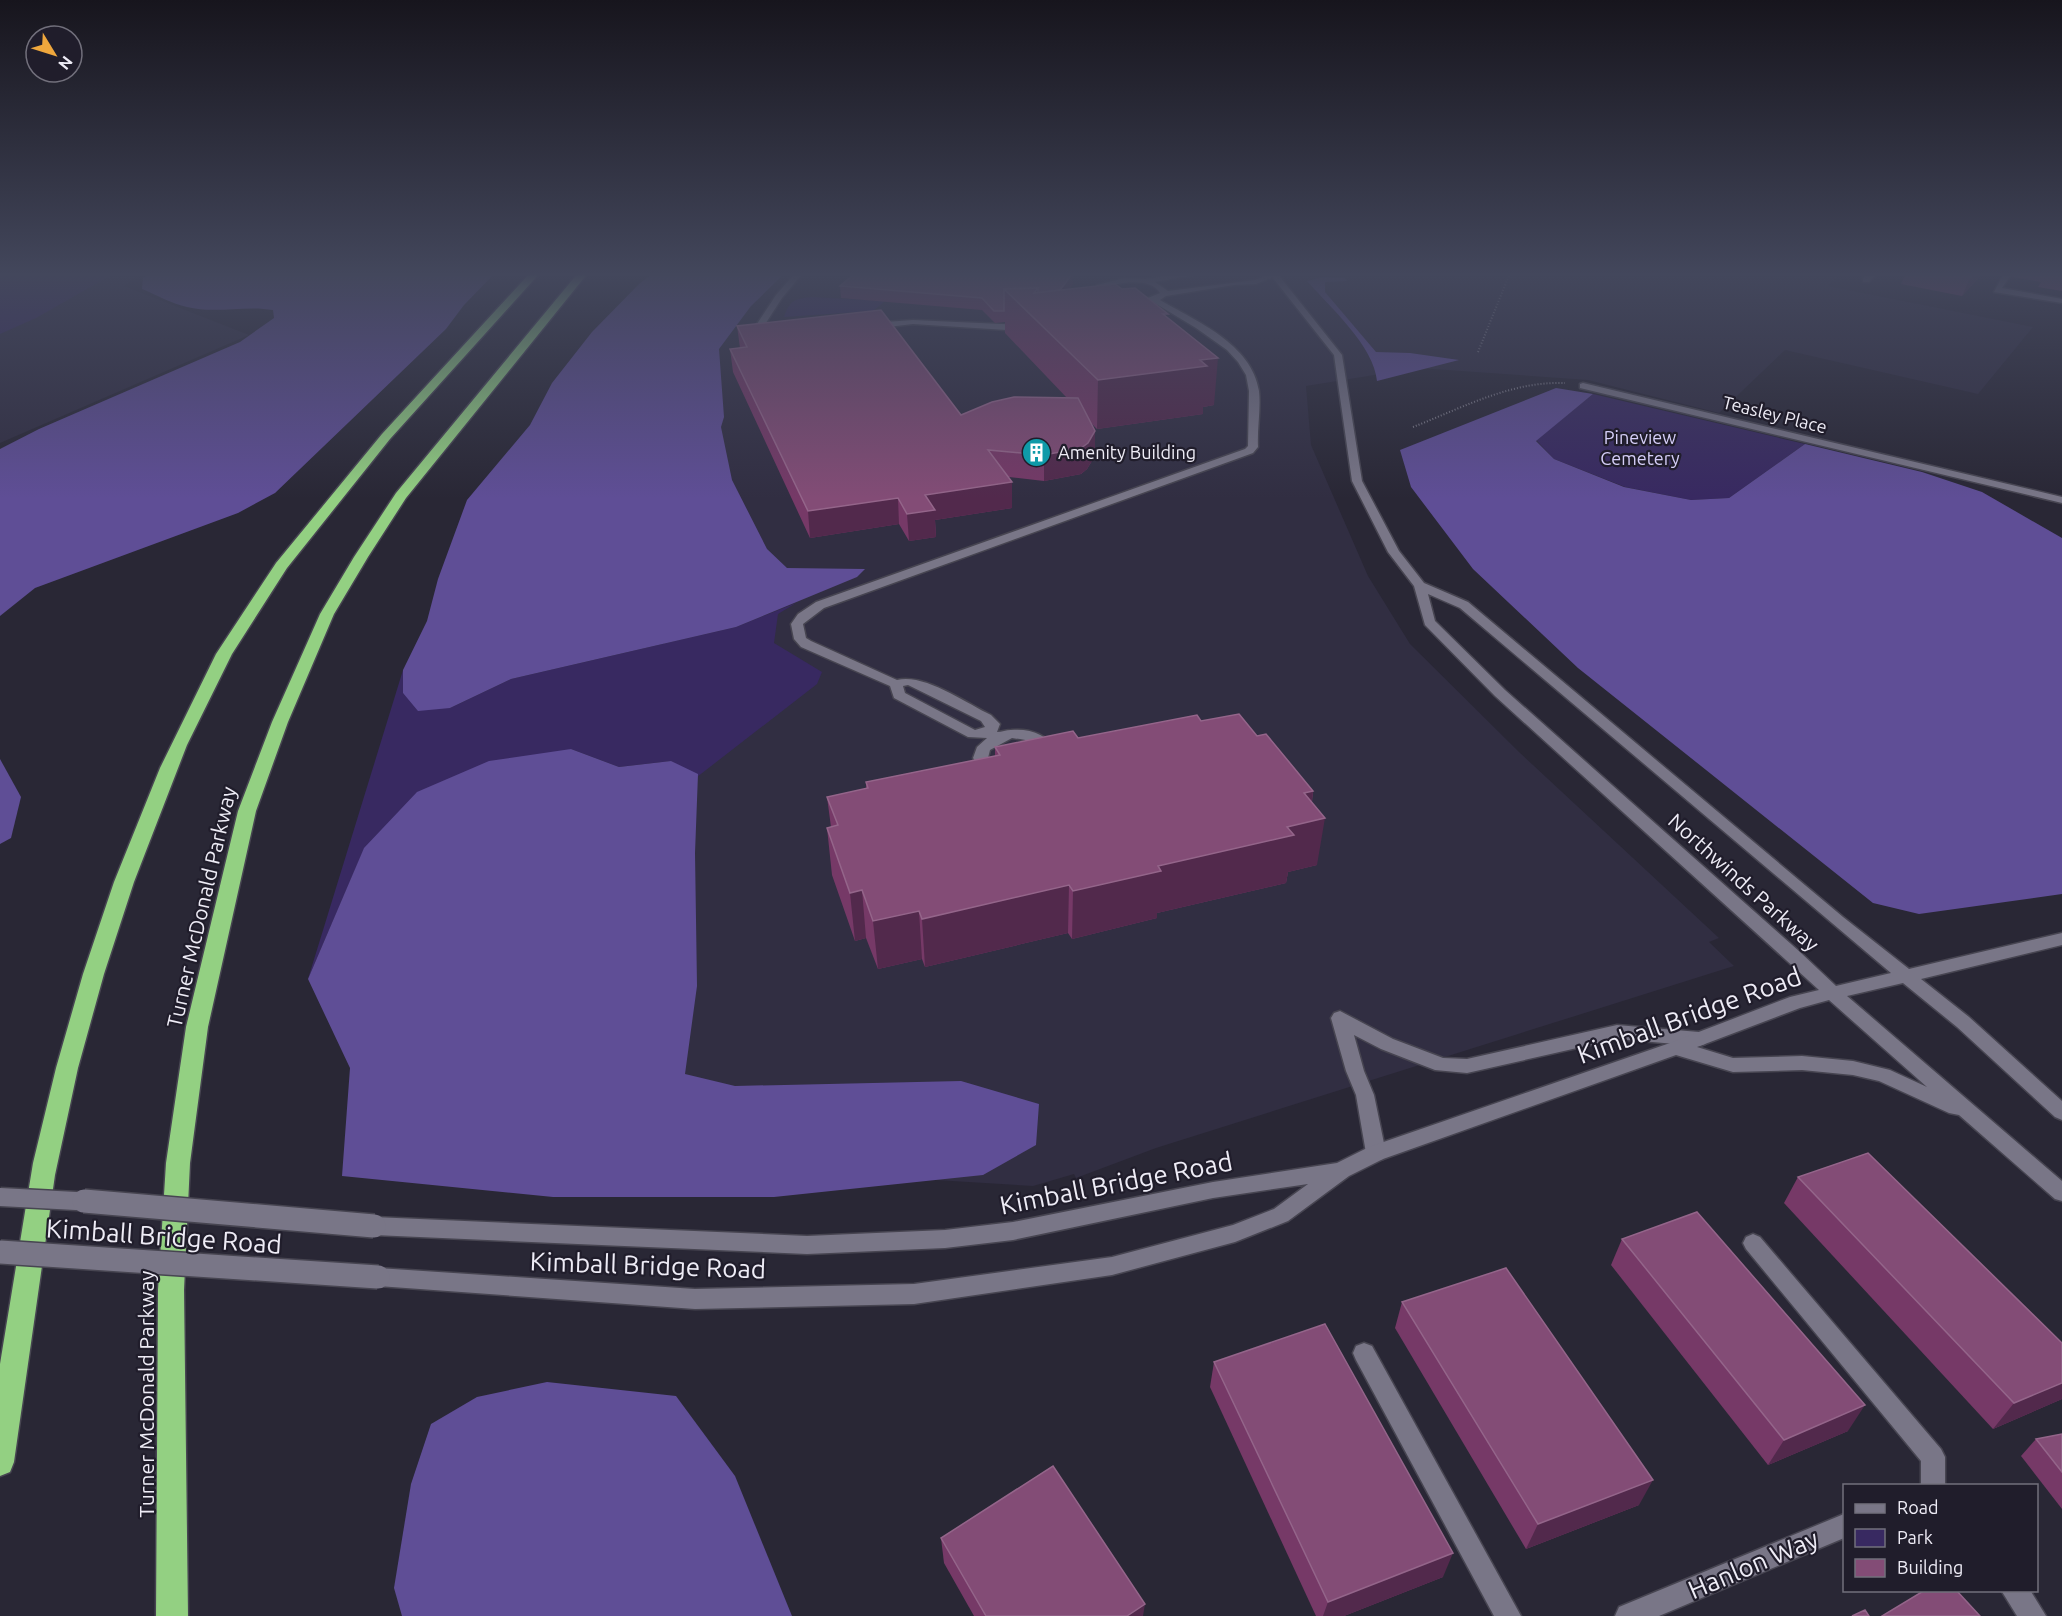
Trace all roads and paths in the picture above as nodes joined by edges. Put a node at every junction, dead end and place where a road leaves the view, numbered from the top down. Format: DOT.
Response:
graph roads {
  1 [pos="467,348"];
  2 [pos="521,348"];
  3 [pos="1229,348"];
  4 [pos="1332,348"];
  5 [pos="1479,348"];
  6 [pos="1478,352"];
  7 [pos="1583,387"];
  8 [pos="1413,427"];
  9 [pos="2062,500"];
  10 [pos="1420,586"];
  11 [pos="896,684"];
  12 [pos="2062,939"];
  13 [pos="1906,976"];
  14 [pos="1833,994"];
  15 [pos="1699,1039"];
  16 [pos="1676,1048"];
  17 [pos="2062,1112"];
  18 [pos="1972,1116"];
  19 [pos="1376,1153"];
  20 [pos="1342,1170"];
  21 [pos="2062,1193"];
  22 [pos="0,1197"];
  23 [pos="1753,1243"];
  24 [pos="0,1252"];
  25 [pos="1364,1353"];
  26 [pos="0,1462"];
  27 [pos="1933,1484"];
  28 [pos="1843,1527"];
  29 [pos="2015,1592"];
  30 [pos="171,1616"];
  31 [pos="1508,1616"];
  32 [pos="1628,1616"];
  33 [pos="2033,1616"];
  1 -- 26 [label="highway"];
  2 -- 30 [label="highway, Turner McDonald Parkway"];
  3 -- 11 [label="street"];
  4 -- 10 [label="street, Northwinds Parkway"];
  5 -- 6 [label="path"];
  7 -- 8 [label="path"];
  7 -- 9 [label="street, Teasley Place"];
  10 -- 13 [label="street, Northwinds Parkway"];
  10 -- 14 [label="street, Northwinds Parkway"];
  11 -- 11 [label="street"];
  12 -- 13 [label="street, Kimball Bridge Road"];
  13 -- 14 [label="street, Kimball Bridge Road"];
  13 -- 17 [label="street, Northwinds Parkway"];
  14 -- 15 [label="street, Kimball Bridge Road"];
  14 -- 18 [label="street, Northwinds Parkway"];
  15 -- 16 [label="street, Kimball Bridge Road"];
  15 -- 19 [label="street"];
  16 -- 18 [label="street"];
  16 -- 19 [label="street, Kimball Bridge Road"];
  18 -- 21 [label="street, Northwinds Parkway"];
  19 -- 20 [label="street, Kimball Bridge Road"];
  20 -- 22 [label="street, Kimball Bridge Road, bridge"];
  20 -- 24 [label="street, Kimball Bridge Road, bridge"];
  23 -- 27 [label="street"];
  25 -- 31 [label="street"];
  28 -- 32 [label="street, Hanlon Way"];
  29 -- 33 [label="street"];
}
